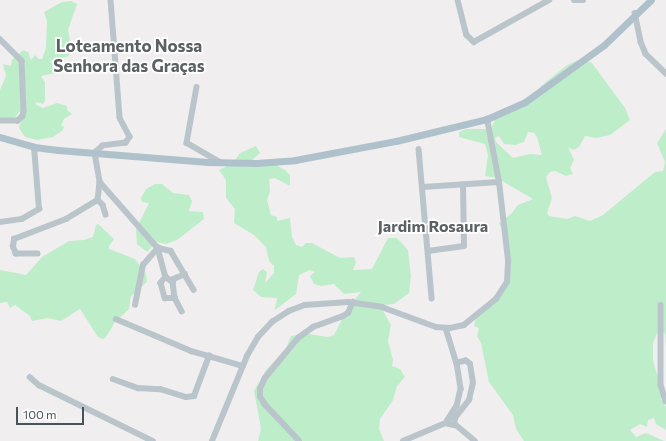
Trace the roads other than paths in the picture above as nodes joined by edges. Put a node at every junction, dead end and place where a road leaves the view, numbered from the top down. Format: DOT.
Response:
graph roads {
  1 [pos="111,0"];
  2 [pos="458,0"];
  3 [pos="549,0"];
  4 [pos="574,0"];
  5 [pos="583,0"];
  6 [pos="651,0"];
  7 [pos="635,13"];
  8 [pos="0,39"];
  9 [pos="666,73"];
  10 [pos="197,87"];
  11 [pos="487,119"];
  12 [pos="0,120"];
  13 [pos="0,137"];
  14 [pos="34,147"];
  15 [pos="419,149"];
  16 [pos="95,153"];
  17 [pos="221,163"];
  18 [pos="100,182"];
  19 [pos="499,182"];
  20 [pos="463,185"];
  21 [pos="422,187"];
  22 [pos="98,200"];
  23 [pos="106,215"];
  24 [pos="0,222"];
  25 [pos="158,248"];
  26 [pos="428,251"];
  27 [pos="38,254"];
  28 [pos="185,274"];
  29 [pos="169,278"];
  30 [pos="194,290"];
  31 [pos="175,298"];
  32 [pos="432,298"];
  33 [pos="353,302"];
  34 [pos="135,305"];
  35 [pos="661,305"];
  36 [pos="182,312"];
  37 [pos="116,319"];
  38 [pos="446,328"];
  39 [pos="209,356"];
  40 [pos="456,363"];
  41 [pos="242,366"];
  42 [pos="30,377"];
  43 [pos="113,379"];
  44 [pos="666,401"];
  45 [pos="452,420"];
  46 [pos="409,439"];
  47 [pos="153,441"];
  48 [pos="212,441"];
  49 [pos="299,441"];
  50 [pos="403,441"];
  51 [pos="475,441"];
  1 -- 16 [label="street"];
  2 -- 3 [label="street"];
  4 -- 5 [label="street"];
  6 -- 7 [label="main road"];
  7 -- 9 [label="street"];
  7 -- 11 [label="main road"];
  8 -- 12 [label="street"];
  10 -- 17 [label="street"];
  11 -- 17 [label="main road"];
  11 -- 19 [label="street"];
  13 -- 14 [label="main road"];
  14 -- 16 [label="main road"];
  14 -- 24 [label="street"];
  15 -- 21 [label="street"];
  16 -- 17 [label="main road"];
  16 -- 18 [label="street"];
  18 -- 22 [label="street"];
  18 -- 25 [label="street"];
  19 -- 20 [label="street"];
  19 -- 38 [label="street"];
  20 -- 21 [label="street"];
  20 -- 26 [label="street"];
  21 -- 26 [label="street"];
  22 -- 23 [label="street"];
  22 -- 27 [label="street"];
  25 -- 28 [label="street"];
  25 -- 29 [label="street"];
  25 -- 34 [label="street"];
  26 -- 32 [label="street"];
  28 -- 29 [label="street"];
  28 -- 30 [label="street"];
  29 -- 31 [label="street"];
  29 -- 31 [label="street"];
  31 -- 36 [label="street"];
  33 -- 38 [label="street"];
  33 -- 41 [label="street"];
  33 -- 49 [label="street"];
  35 -- 44 [label="street"];
  37 -- 39 [label="street"];
  38 -- 40 [label="street"];
  39 -- 41 [label="street"];
  39 -- 43 [label="street"];
  40 -- 45 [label="street"];
  40 -- 45 [label="street"];
  41 -- 48 [label="street"];
  42 -- 47 [label="street"];
  45 -- 46 [label="street"];
  45 -- 51 [label="street"];
  46 -- 50 [label="street"];
}
